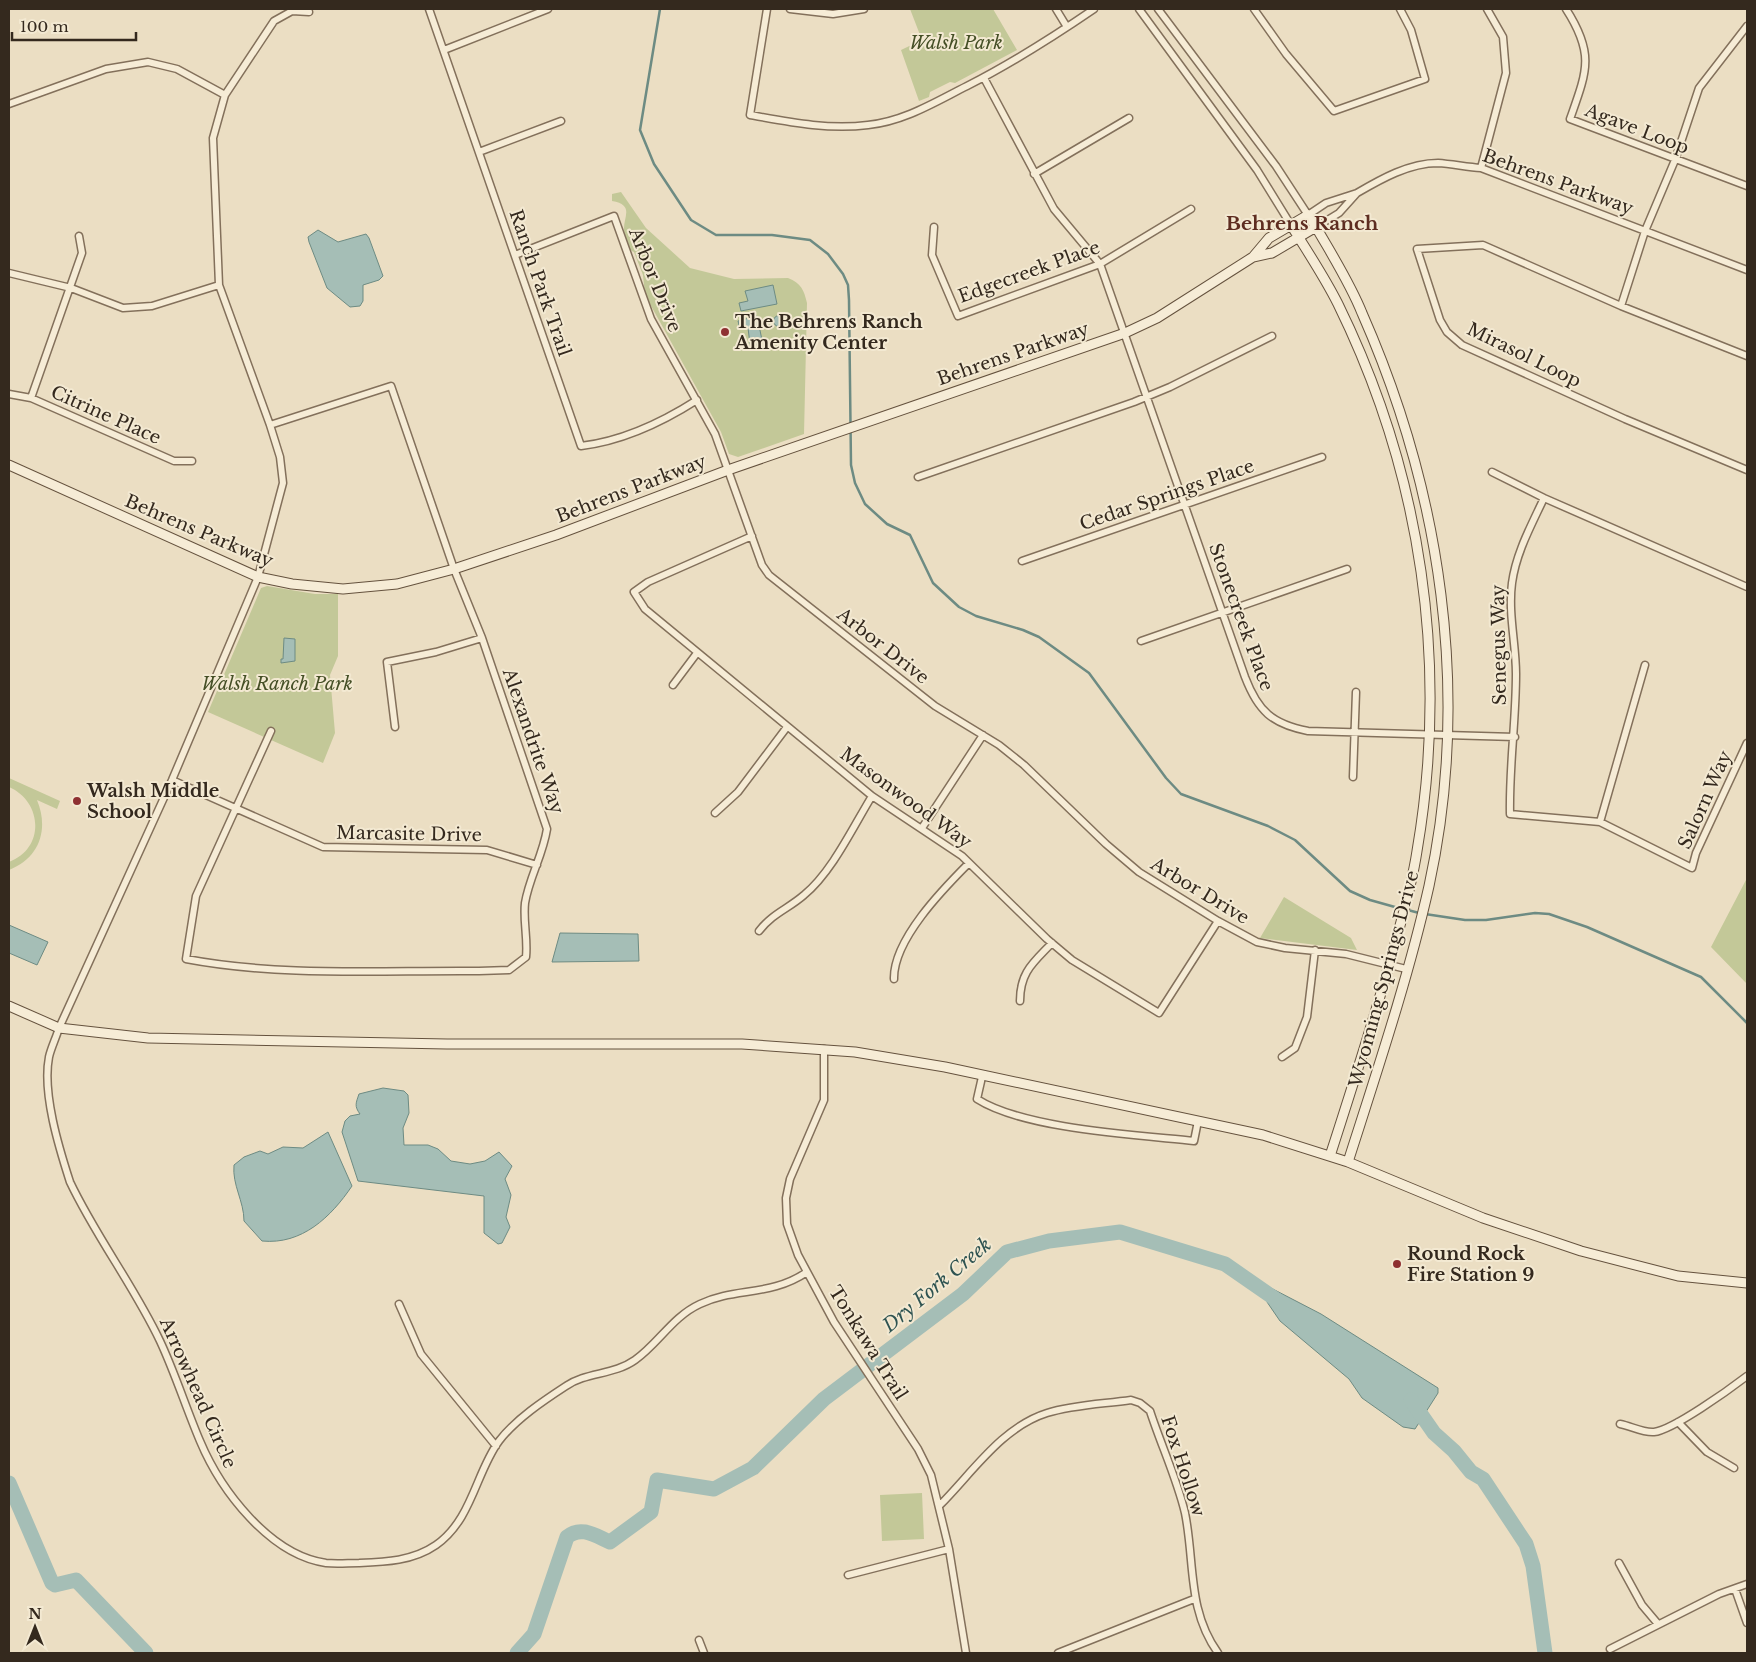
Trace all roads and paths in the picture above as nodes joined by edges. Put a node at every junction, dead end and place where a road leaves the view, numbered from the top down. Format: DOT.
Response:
graph roads {
  1 [pos="430,9"];
  2 [pos="548,9"];
  3 [pos="767,9"];
  4 [pos="790,9"];
  5 [pos="864,9"];
  6 [pos="1056,9"];
  7 [pos="1094,9"];
  8 [pos="1139,9"];
  9 [pos="1158,9"];
  10 [pos="1254,9"];
  11 [pos="1400,9"];
  12 [pos="1487,9"];
  13 [pos="1566,9"];
  14 [pos="309,12"];
  15 [pos="1747,26"];
  16 [pos="1067,27"];
  17 [pos="444,50"];
  18 [pos="984,78"];
  19 [pos="225,95"];
  20 [pos="9,104"];
  21 [pos="1129,118"];
  22 [pos="561,121"];
  23 [pos="479,152"];
  24 [pos="1675,160"];
  25 [pos="1481,168"];
  26 [pos="1034,174"];
  27 [pos="1747,186"];
  28 [pos="1356,193"];
  29 [pos="1191,209"];
  30 [pos="1308,215"];
  31 [pos="1291,224"];
  32 [pos="934,227"];
  33 [pos="1316,227"];
  34 [pos="1644,231"];
  35 [pos="79,236"];
  36 [pos="1299,238"];
  37 [pos="514,255"];
  38 [pos="1253,257"];
  39 [pos="1100,264"];
  40 [pos="1747,270"];
  41 [pos="9,273"];
  42 [pos="219,285"];
  43 [pos="71,288"];
  44 [pos="1621,306"];
  45 [pos="1125,333"];
  46 [pos="1272,336"];
  47 [pos="1747,356"];
  48 [pos="9,394"];
  49 [pos="1148,397"];
  50 [pos="31,398"];
  51 [pos="698,400"];
  52 [pos="270,425"];
  53 [pos="1322,457"];
  54 [pos="192,461"];
  55 [pos="9,465"];
  56 [pos="728,470"];
  57 [pos="1747,470"];
  58 [pos="1492,472"];
  59 [pos="918,478"];
  60 [pos="1544,498"];
  61 [pos="1185,504"];
  62 [pos="752,536"];
  63 [pos="1022,562"];
  64 [pos="1347,569"];
  65 [pos="454,570"];
  66 [pos="258,577"];
  67 [pos="1747,587"];
  68 [pos="1223,612"];
  69 [pos="482,638"];
  70 [pos="1141,641"];
  71 [pos="697,653"];
  72 [pos="1645,665"];
  73 [pos="673,685"];
  74 [pos="1356,692"];
  75 [pos="395,727"];
  76 [pos="787,727"];
  77 [pos="271,731"];
  78 [pos="1354,733"];
  79 [pos="983,735"];
  80 [pos="1430,736"];
  81 [pos="1447,737"];
  82 [pos="1515,737"];
  83 [pos="1747,743"];
  84 [pos="1353,777"];
  85 [pos="172,780"];
  86 [pos="872,796"];
  87 [pos="236,808"];
  88 [pos="714,813"];
  89 [pos="1600,822"];
  90 [pos="922,828"];
  91 [pos="969,863"];
  92 [pos="537,865"];
  93 [pos="1218,921"];
  94 [pos="759,931"];
  95 [pos="1052,943"];
  96 [pos="1315,950"];
  97 [pos="1389,965"];
  98 [pos="1406,969"];
  99 [pos="894,979"];
  100 [pos="1020,1001"];
  101 [pos="9,1006"];
  102 [pos="59,1028"];
  103 [pos="824,1049"];
  104 [pos="1282,1058"];
  105 [pos="982,1077"];
  106 [pos="1198,1121"];
  107 [pos="1330,1156"];
  108 [pos="1348,1162"];
  109 [pos="806,1272"];
  110 [pos="1747,1283"];
  111 [pos="399,1304"];
  112 [pos="1747,1376"];
  113 [pos="1678,1422"];
  114 [pos="1620,1424"];
  115 [pos="496,1446"];
  116 [pos="1734,1468"];
  117 [pos="940,1504"];
  118 [pos="948,1549"];
  119 [pos="1619,1563"];
  120 [pos="848,1575"];
  121 [pos="1747,1584"];
  122 [pos="1735,1589"];
  123 [pos="1194,1599"];
  124 [pos="1747,1623"];
  125 [pos="1658,1624"];
  126 [pos="699,1640"];
  127 [pos="1610,1649"];
  128 [pos="704,1653"];
  129 [pos="966,1653"];
  130 [pos="1058,1653"];
  131 [pos="1218,1653"];
  1 -- 17 [label="street, Ranch Park Trail"];
  2 -- 17 [label="street"];
  3 -- 18 [label="street"];
  4 -- 5 [label="street"];
  6 -- 16 [label="street"];
  7 -- 16 [label="street"];
  8 -- 31 [label="street, Wyoming Springs Drive"];
  9 -- 30 [label="street, Wyoming Springs Drive"];
  10 -- 11 [label="street"];
  12 -- 25 [label="street"];
  13 -- 24 [label="street, Agave Loop"];
  14 -- 19 [label="street, Arrowhead Circle"];
  15 -- 24 [label="street"];
  16 -- 18 [label="street"];
  17 -- 23 [label="street, Ranch Park Trail"];
  18 -- 26 [label="street, Stonecreek Place"];
  19 -- 20 [label="street"];
  19 -- 42 [label="street, Arrowhead Circle"];
  21 -- 26 [label="street"];
  22 -- 23 [label="street"];
  23 -- 37 [label="street, Ranch Park Trail"];
  24 -- 27 [label="street, Agave Loop"];
  24 -- 34 [label="street"];
  25 -- 28 [label="street, Behrens Parkway"];
  25 -- 34 [label="street, Behrens Parkway"];
  26 -- 39 [label="street, Stonecreek Place"];
  28 -- 30 [label="street, Behrens Parkway"];
  28 -- 33 [label="street, Behrens Parkway"];
  29 -- 39 [label="street, Edgecreek Place"];
  30 -- 31 [label="street, Behrens Parkway"];
  30 -- 33 [label="street, Wyoming Springs Drive"];
  31 -- 36 [label="street, Wyoming Springs Drive"];
  31 -- 38 [label="street, Behrens Parkway"];
  32 -- 39 [label="street, Edgecreek Place"];
  33 -- 36 [label="street, Behrens Parkway"];
  33 -- 81 [label="street, Wyoming Springs Drive"];
  34 -- 40 [label="street, Behrens Parkway"];
  34 -- 44 [label="street"];
  35 -- 43 [label="street"];
  36 -- 38 [label="street, Behrens Parkway"];
  36 -- 80 [label="street, Wyoming Springs Drive"];
  37 -- 51 [label="street, Arbor Drive"];
  37 -- 51 [label="street, Ranch Park Trail"];
  38 -- 45 [label="street, Behrens Parkway"];
  39 -- 45 [label="street, Stonecreek Place"];
  41 -- 43 [label="street"];
  42 -- 43 [label="street"];
  42 -- 52 [label="street, Arrowhead Circle"];
  43 -- 50 [label="street"];
  44 -- 47 [label="street, Mirasol Loop"];
  44 -- 57 [label="street, Mirasol Loop"];
  45 -- 49 [label="street, Stonecreek Place"];
  45 -- 56 [label="street, Behrens Parkway"];
  46 -- 49 [label="street"];
  48 -- 50 [label="street, Citrine Place"];
  49 -- 59 [label="street"];
  49 -- 61 [label="street, Stonecreek Place"];
  50 -- 54 [label="street, Citrine Place"];
  51 -- 56 [label="street, Arbor Drive"];
  52 -- 65 [label="street, Alexandrite Way"];
  52 -- 66 [label="street, Arrowhead Circle"];
  53 -- 61 [label="street, Cedar Springs Place"];
  55 -- 66 [label="street, Behrens Parkway"];
  56 -- 62 [label="street, Arbor Drive"];
  56 -- 65 [label="street, Behrens Parkway"];
  58 -- 60 [label="street"];
  60 -- 67 [label="street"];
  60 -- 82 [label="street, Senegus Way"];
  61 -- 63 [label="street, Cedar Springs Place"];
  61 -- 68 [label="street, Stonecreek Place"];
  62 -- 71 [label="street, Masonwood Way"];
  62 -- 79 [label="street, Arbor Drive"];
  64 -- 68 [label="street"];
  65 -- 66 [label="street, Behrens Parkway"];
  65 -- 69 [label="street, Alexandrite Way"];
  66 -- 85 [label="street, Arrowhead Circle"];
  68 -- 70 [label="street"];
  68 -- 78 [label="street, Stonecreek Place"];
  69 -- 75 [label="street"];
  69 -- 92 [label="street, Alexandrite Way"];
  71 -- 73 [label="street"];
  71 -- 76 [label="street, Masonwood Way"];
  72 -- 89 [label="street"];
  74 -- 78 [label="street"];
  76 -- 86 [label="street, Masonwood Way"];
  76 -- 88 [label="street"];
  77 -- 87 [label="street, Alexandrite Way"];
  78 -- 80 [label="street, Stonecreek Place"];
  78 -- 84 [label="street"];
  79 -- 90 [label="street"];
  79 -- 93 [label="street, Arbor Drive"];
  80 -- 81 [label="street"];
  80 -- 97 [label="street, Wyoming Springs Drive"];
  81 -- 82 [label="street"];
  81 -- 98 [label="street, Wyoming Springs Drive"];
  82 -- 89 [label="street, Salorn Way"];
  83 -- 89 [label="street, Salorn Way"];
  85 -- 87 [label="street, Marcasite Drive"];
  85 -- 102 [label="street, Arrowhead Circle"];
  86 -- 90 [label="street, Masonwood Way"];
  86 -- 94 [label="street"];
  87 -- 92 [label="street, Marcasite Drive"];
  87 -- 92 [label="street, Alexandrite Way"];
  90 -- 91 [label="street, Masonwood Way"];
  91 -- 95 [label="street, Masonwood Way"];
  91 -- 99 [label="street"];
  93 -- 95 [label="street, Masonwood Way"];
  93 -- 96 [label="street, Arbor Drive"];
  95 -- 100 [label="street"];
  96 -- 97 [label="street, Arbor Drive"];
  96 -- 104 [label="street"];
  97 -- 98 [label="street, Arbor Drive"];
  97 -- 107 [label="street, Wyoming Springs Drive"];
  98 -- 108 [label="street, Wyoming Springs Drive"];
  101 -- 102 [label="street"];
  102 -- 103 [label="street"];
  102 -- 115 [label="street, Arrowhead Circle"];
  103 -- 105 [label="street"];
  103 -- 109 [label="street, Tonkawa Trail"];
  105 -- 106 [label="street"];
  105 -- 106 [label="street"];
  106 -- 107 [label="street"];
  107 -- 108 [label="street"];
  108 -- 110 [label="street"];
  109 -- 115 [label="street, Arrowhead Circle"];
  109 -- 117 [label="street, Tonkawa Trail"];
  111 -- 115 [label="street"];
  112 -- 113 [label="street"];
  113 -- 114 [label="street"];
  113 -- 116 [label="street"];
  117 -- 118 [label="street, Tonkawa Trail"];
  117 -- 123 [label="street, Fox Hollow"];
  118 -- 120 [label="street"];
  118 -- 129 [label="street, Tonkawa Trail"];
  119 -- 125 [label="street"];
  121 -- 122 [label="street"];
  122 -- 124 [label="street"];
  122 -- 125 [label="street"];
  123 -- 130 [label="street"];
  123 -- 131 [label="street, Fox Hollow"];
  125 -- 127 [label="street"];
  126 -- 128 [label="street"];
}
